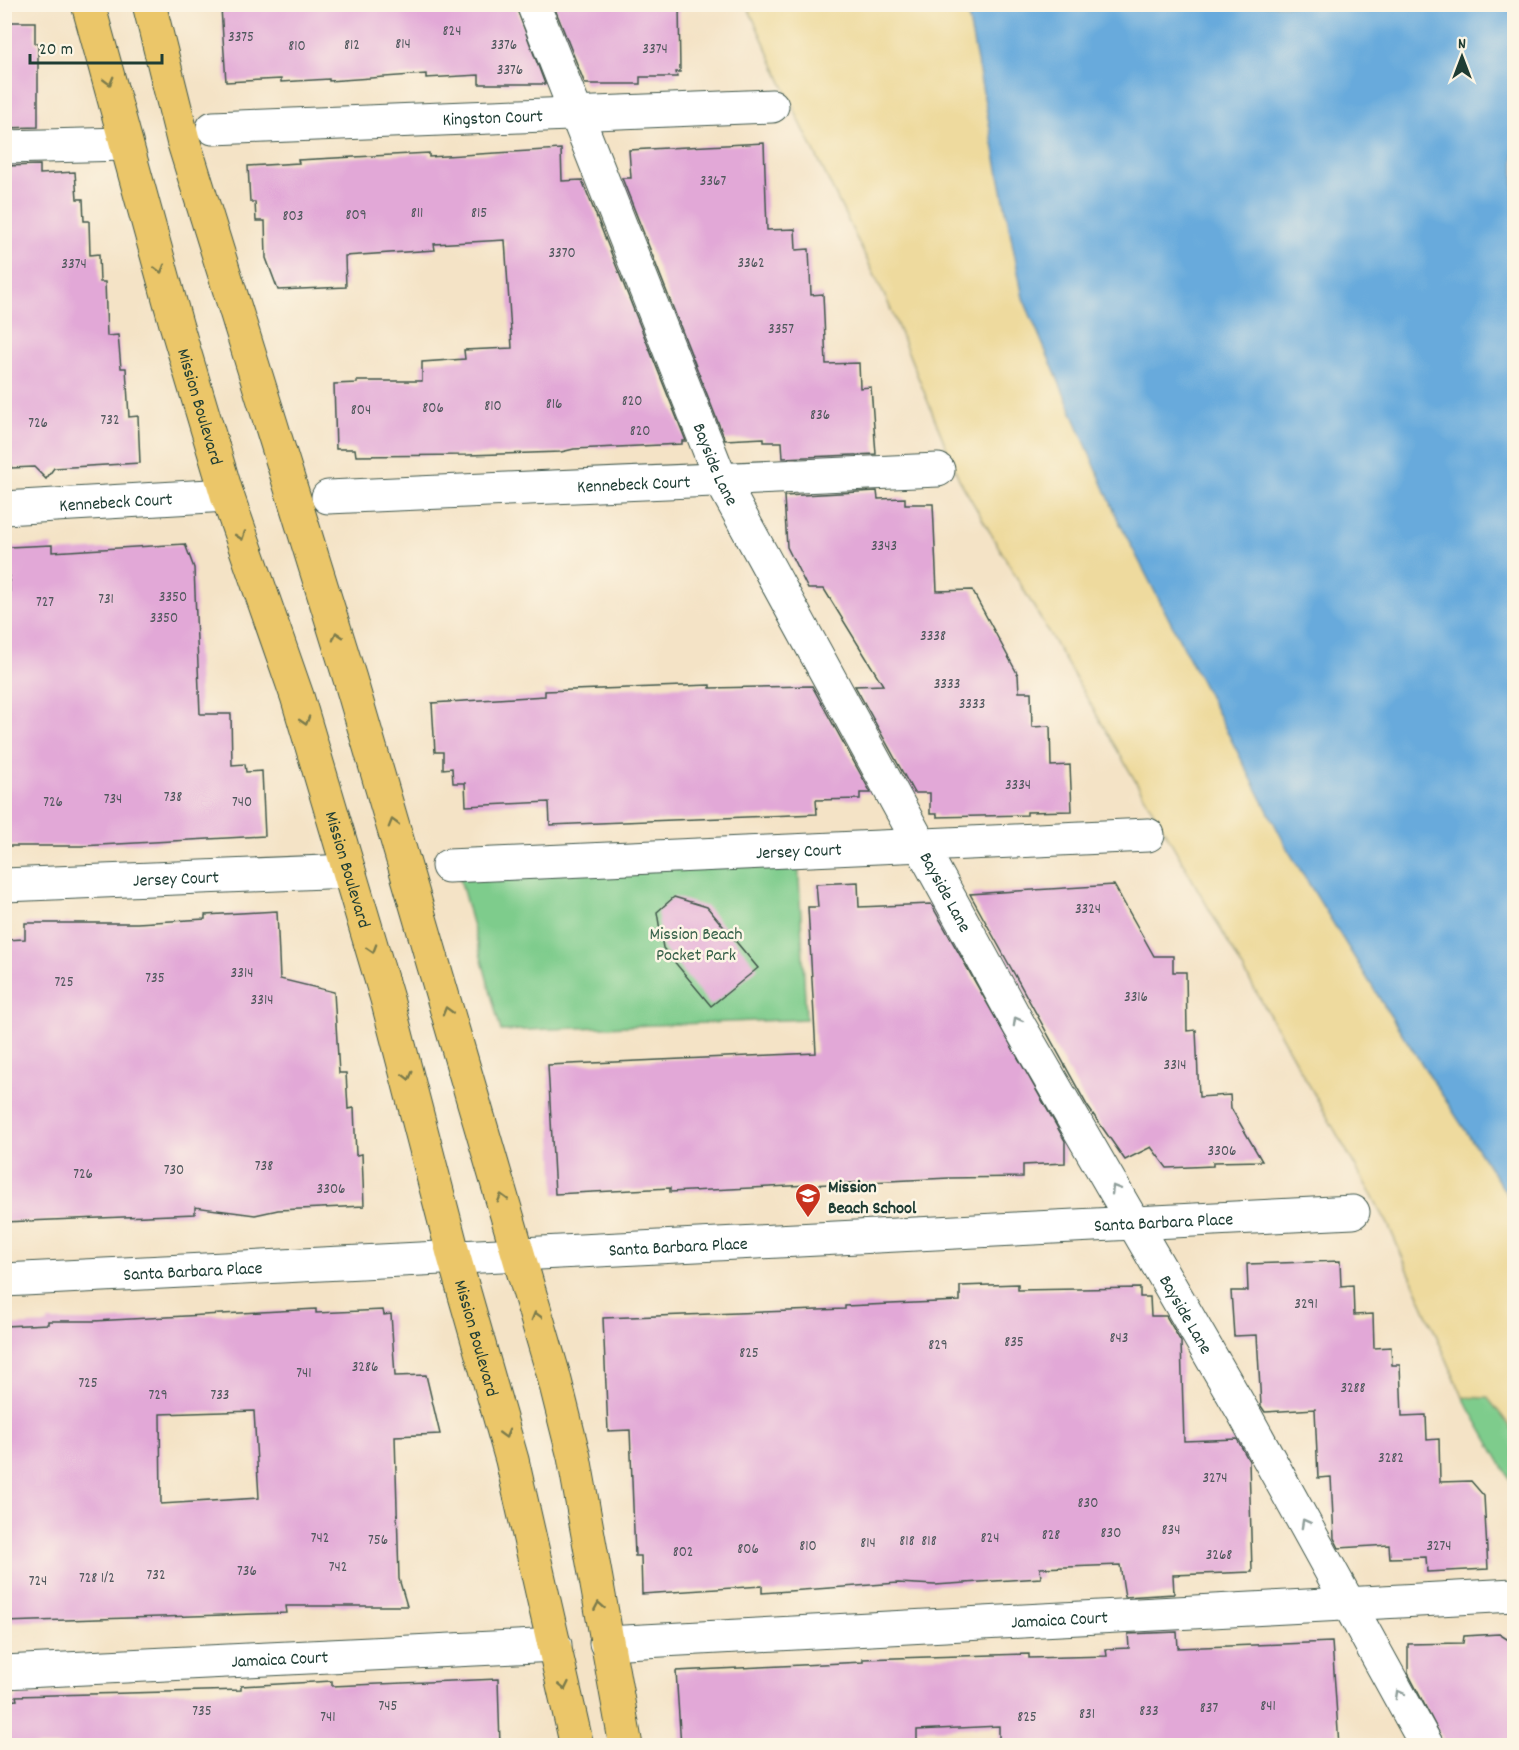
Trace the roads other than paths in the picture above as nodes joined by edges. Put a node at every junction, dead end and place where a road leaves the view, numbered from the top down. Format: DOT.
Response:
graph roads {
  1 [pos="88,4"];
  2 [pos="149,4"];
  3 [pos="533,4"];
  4 [pos="772,106"];
  5 [pos="576,114"];
  6 [pos="213,128"];
  7 [pos="125,144"];
  8 [pos="4,147"];
  9 [pos="938,470"];
  10 [pos="721,480"];
  11 [pos="227,495"];
  12 [pos="328,497"];
  13 [pos="4,508"];
  14 [pos="1148,835"];
  15 [pos="922,845"];
  16 [pos="448,866"];
  17 [pos="349,871"];
  18 [pos="4,885"];
  19 [pos="1353,1212"];
  20 [pos="1136,1224"];
  21 [pos="518,1254"];
  22 [pos="454,1257"];
  23 [pos="4,1280"];
  24 [pos="1515,1595"];
  25 [pos="1349,1602"];
  26 [pos="606,1643"];
  27 [pos="555,1645"];
  28 [pos="4,1672"];
  29 [pos="577,1746"];
  30 [pos="626,1746"];
  31 [pos="1427,1746"];
  1 -- 7 [label="main road, Mission Boulevard, one-way"];
  21 -- 2 [label="main road, one-way"];
  3 -- 5 [label="street, Bayside Lane"];
  4 -- 5 [label="street, Kingston Court"];
  5 -- 6 [label="street, Kingston Court"];
  5 -- 10 [label="street, Bayside Lane"];
  7 -- 8 [label="street"];
  7 -- 11 [label="main road, Mission Boulevard, one-way"];
  9 -- 10 [label="street, Kennebeck Court"];
  10 -- 12 [label="street, Kennebeck Court"];
  10 -- 15 [label="street, Bayside Lane"];
  11 -- 13 [label="street, Kennebeck Court"];
  11 -- 17 [label="main road, Mission Boulevard, one-way"];
  14 -- 15 [label="street, Jersey Court"];
  15 -- 16 [label="street, Jersey Court"];
  20 -- 15 [label="street, Bayside Lane, one-way"];
  17 -- 18 [label="street, Jersey Court"];
  17 -- 22 [label="main road, Mission Boulevard, one-way"];
  19 -- 20 [label="street, Santa Barbara Place"];
  20 -- 21 [label="street, Santa Barbara Place"];
  25 -- 20 [label="street, Bayside Lane, one-way"];
  21 -- 22 [label="street, Santa Barbara Place"];
  26 -- 21 [label="main road, one-way"];
  22 -- 23 [label="street, Santa Barbara Place"];
  22 -- 27 [label="main road, Mission Boulevard, one-way"];
  24 -- 25 [label="street, Jamaica Court"];
  25 -- 26 [label="street, Jamaica Court"];
  31 -- 25 [label="street, Bayside Lane, one-way"];
  26 -- 30 [label="main road"];
  27 -- 28 [label="street, Jamaica Court"];
  27 -- 29 [label="main road, Mission Boulevard, one-way"];
}
